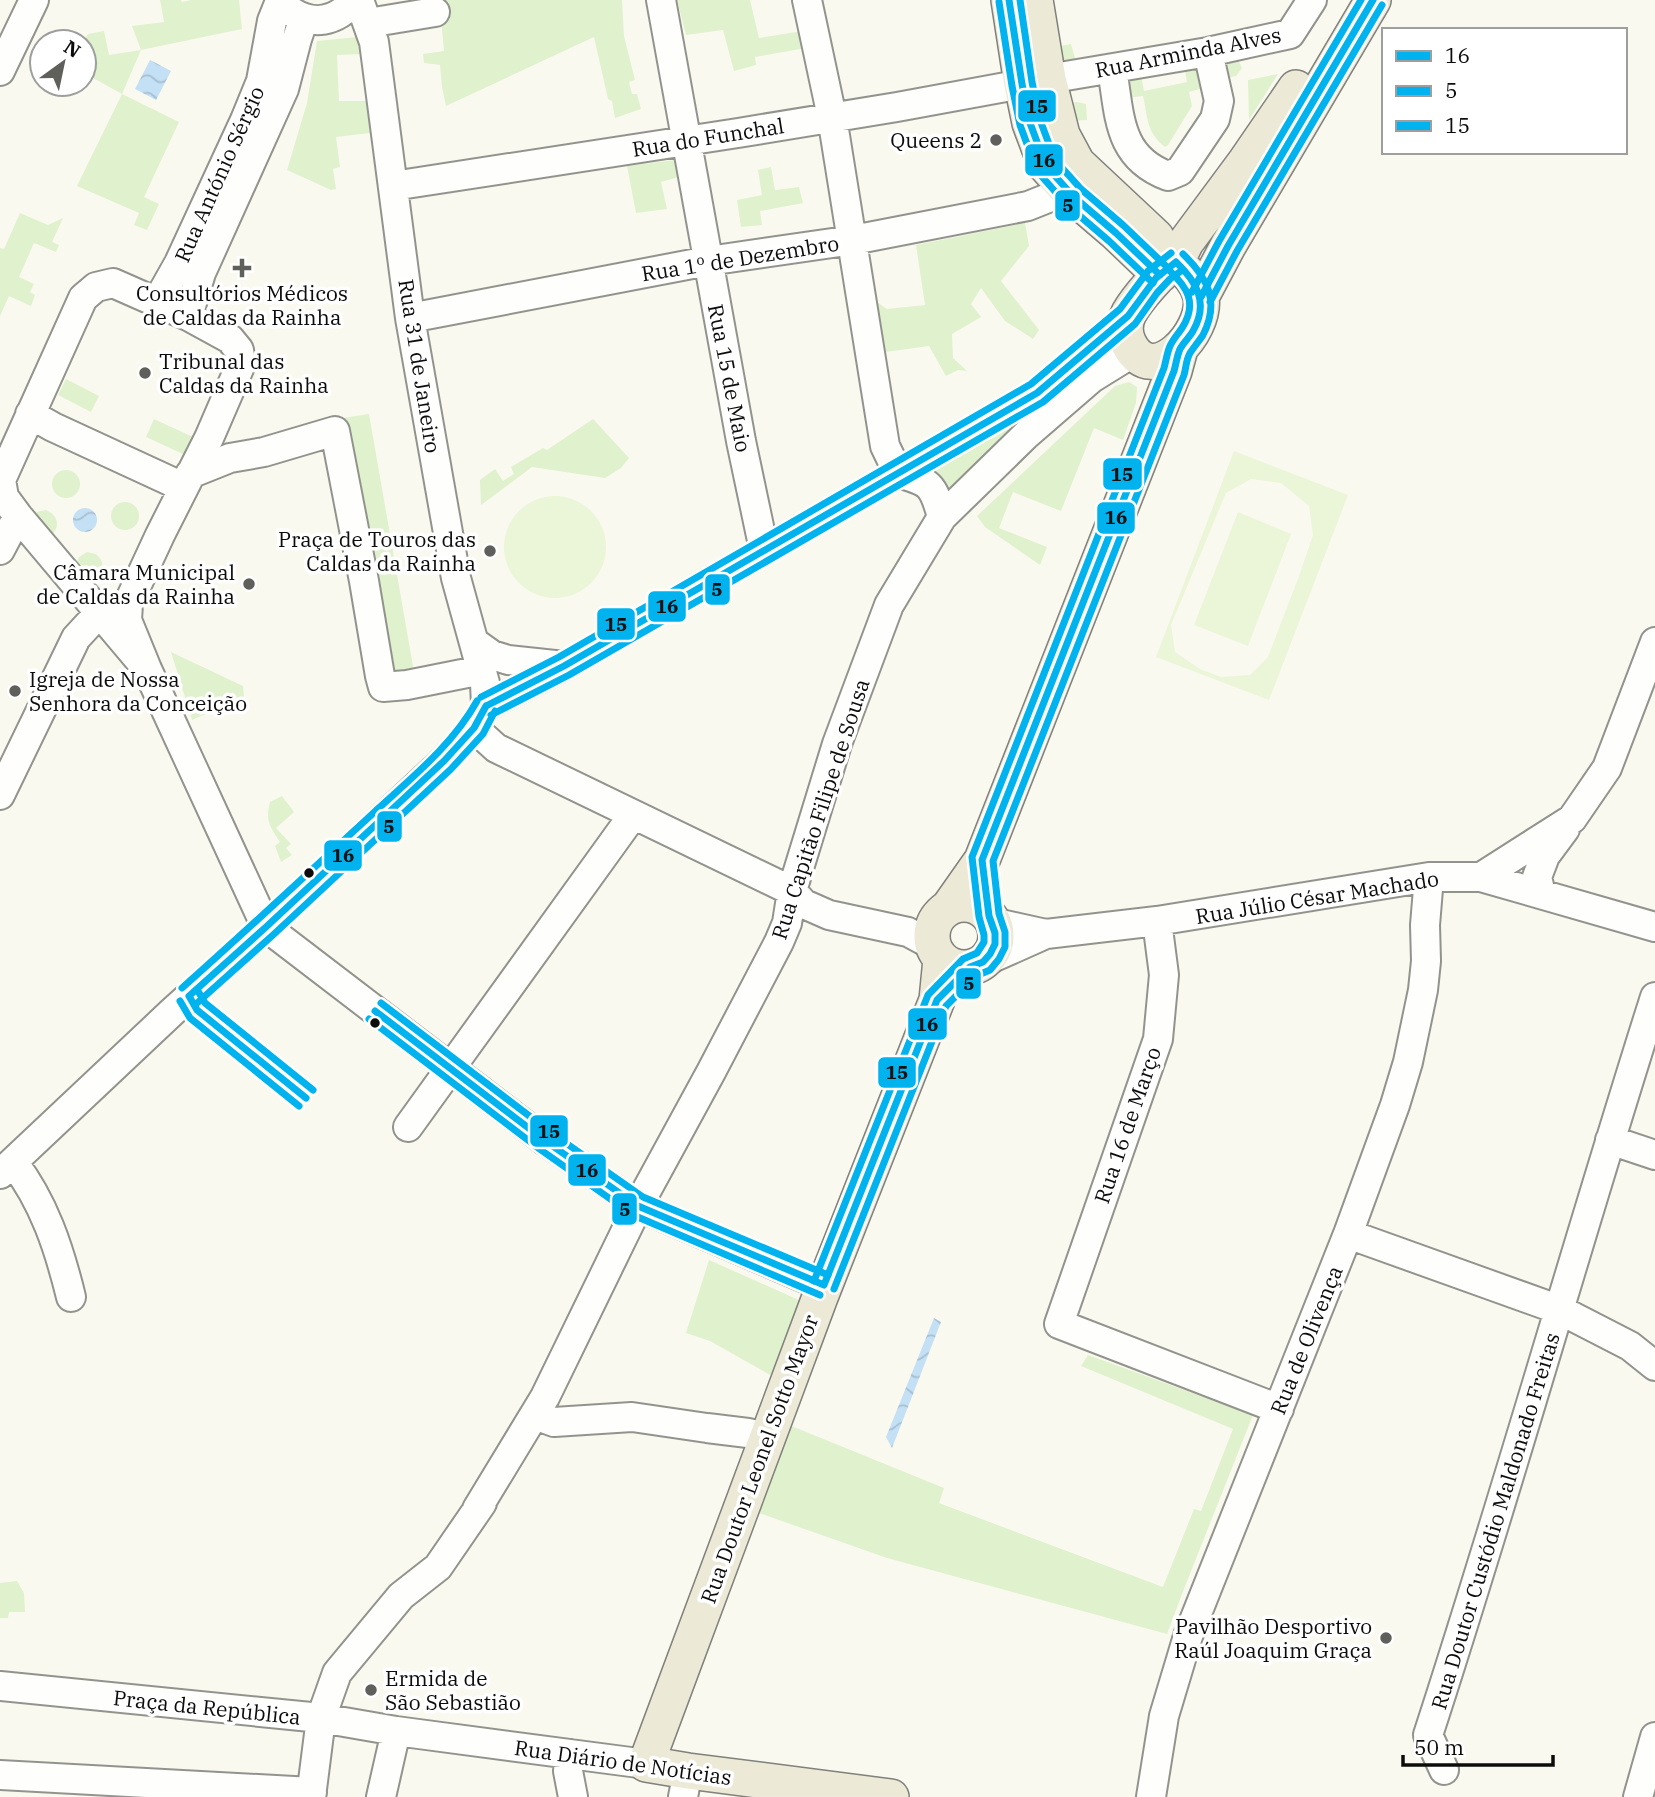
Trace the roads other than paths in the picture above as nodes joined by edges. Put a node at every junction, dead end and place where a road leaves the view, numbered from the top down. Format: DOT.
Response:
graph roads {
  1 [pos="34,0"];
  2 [pos="661,0"];
  3 [pos="807,0"];
  4 [pos="1009,0"];
  5 [pos="1035,0"];
  6 [pos="1312,0"];
  7 [pos="1352,0"];
  8 [pos="1373,0"];
  9 [pos="280,1"];
  10 [pos="357,9"];
  11 [pos="435,12"];
  12 [pos="304,19"];
  13 [pos="1208,52"];
  14 [pos="1112,69"];
  15 [pos="0,71"];
  16 [pos="1035,81"];
  17 [pos="832,117"];
  18 [pos="687,141"];
  19 [pos="393,186"];
  20 [pos="1068,190"];
  21 [pos="853,240"];
  22 [pos="708,261"];
  23 [pos="1170,267"];
  24 [pos="1201,297"];
  25 [pos="157,302"];
  26 [pos="188,316"];
  27 [pos="1128,316"];
  28 [pos="410,318"];
  29 [pos="1180,349"];
  30 [pos="1140,356"];
  31 [pos="30,414"];
  32 [pos="1154,417"];
  33 [pos="898,473"];
  34 [pos="187,480"];
  35 [pos="5,493"];
  36 [pos="942,517"];
  37 [pos="0,550"];
  38 [pos="764,550"];
  39 [pos="128,604"];
  40 [pos="100,612"];
  41 [pos="474,642"];
  42 [pos="1655,642"];
  43 [pos="564,666"];
  44 [pos="147,669"];
  45 [pos="482,670"];
  46 [pos="480,717"];
  47 [pos="0,795"];
  48 [pos="633,815"];
  49 [pos="1573,819"];
  50 [pos="982,860"];
  51 [pos="1429,877"];
  52 [pos="1481,877"];
  53 [pos="792,891"];
  54 [pos="1541,894"];
  55 [pos="991,919"];
  56 [pos="1157,922"];
  57 [pos="266,927"];
  58 [pos="1655,927"];
  59 [pos="1046,934"];
  60 [pos="946,943"];
  61 [pos="1655,997"];
  62 [pos="451,1068"];
  63 [pos="408,1127"];
  64 [pos="1610,1140"];
  65 [pos="1655,1155"];
  66 [pos="6,1168"];
  67 [pos="638,1206"];
  68 [pos="1348,1234"];
  69 [pos="824,1285"];
  70 [pos="71,1297"];
  71 [pos="1560,1310"];
  72 [pos="1655,1366"];
  73 [pos="1279,1409"];
  74 [pos="535,1415"];
  75 [pos="768,1437"];
  76 [pos="0,1686"];
  77 [pos="321,1718"];
  78 [pos="396,1731"];
  79 [pos="1655,1737"];
  80 [pos="570,1754"];
  81 [pos="646,1764"];
  82 [pos="1444,1770"];
  83 [pos="0,1775"];
  84 [pos="686,1784"];
  85 [pos="311,1794"];
  86 [pos="381,1797"];
  87 [pos="573,1797"];
  88 [pos="891,1797"];
  89 [pos="1151,1797"];
  90 [pos="1638,1797"];
  1 -- 15 [label="street"];
  2 -- 18 [label="street, Rua 15 de Maio"];
  3 -- 17 [label="street"];
  4 -- 16 [label="main road"];
  5 -- 16 [label="main road"];
  6 -- 13 [label="street, Rua Arminda Alves"];
  7 -- 23 [label="main road"];
  8 -- 24 [label="main road"];
  9 -- 12 [label="street"];
  9 -- 25 [label="street, Rua António Sérgio"];
  10 -- 11 [label="street"];
  10 -- 12 [label="street"];
  10 -- 19 [label="street, Rua 31 de Janeiro"];
  12 -- 26 [label="street, Rua António Sérgio"];
  13 -- 14 [label="street, Rua Arminda Alves"];
  13 -- 14 [label="street"];
  14 -- 16 [label="street, Rua Arminda Alves"];
  16 -- 17 [label="street, Rua do Funchal"];
  16 -- 20 [label="main road"];
  16 -- 23 [label="main road"];
  17 -- 18 [label="street, Rua do Funchal"];
  17 -- 21 [label="street"];
  18 -- 19 [label="street, Rua do Funchal"];
  18 -- 22 [label="street, Rua 15 de Maio"];
  19 -- 28 [label="street, Rua 31 de Janeiro"];
  20 -- 21 [label="street, Rua 1º de Dezembro"];
  20 -- 23 [label="main road"];
  21 -- 22 [label="street, Rua 1º de Dezembro"];
  21 -- 33 [label="street"];
  22 -- 28 [label="street, Rua 1º de Dezembro"];
  22 -- 38 [label="street, Rua 15 de Maio"];
  23 -- 24 [label="main road"];
  23 -- 27 [label="main road"];
  24 -- 29 [label="main road"];
  25 -- 26 [label="street"];
  25 -- 31 [label="street"];
  26 -- 34 [label="street"];
  27 -- 30 [label="main road"];
  27 -- 33 [label="street"];
  28 -- 41 [label="street, Rua 31 de Janeiro"];
  29 -- 30 [label="main road"];
  29 -- 32 [label="main road, Rua Doutor Leonel Sotto Mayor"];
  30 -- 32 [label="main road, Rua Doutor Leonel Sotto Mayor"];
  30 -- 36 [label="street, Rua Capitão Filipe de Sousa"];
  31 -- 34 [label="street"];
  31 -- 35 [label="street"];
  32 -- 50 [label="main road, Rua Doutor Leonel Sotto Mayor"];
  33 -- 36 [label="street"];
  33 -- 38 [label="street"];
  34 -- 39 [label="street"];
  34 -- 45 [label="street"];
  35 -- 37 [label="street"];
  35 -- 40 [label="street"];
  36 -- 53 [label="street, Rua Capitão Filipe de Sousa"];
  38 -- 43 [label="street"];
  39 -- 40 [label="street"];
  39 -- 44 [label="street"];
  40 -- 44 [label="street"];
  40 -- 47 [label="street"];
  41 -- 43 [label="street"];
  41 -- 45 [label="street, Rua 31 de Janeiro"];
  42 -- 49 [label="street"];
  43 -- 46 [label="street"];
  44 -- 57 [label="street"];
  45 -- 46 [label="street, Rua 31 de Janeiro"];
  46 -- 48 [label="street"];
  46 -- 57 [label="street"];
  48 -- 53 [label="street"];
  48 -- 62 [label="street"];
  49 -- 52 [label="street"];
  49 -- 54 [label="street"];
  50 -- 55 [label="main road, Rua Doutor Leonel Sotto Mayor"];
  50 -- 60 [label="main road, Rua Doutor Leonel Sotto Mayor"];
  51 -- 52 [label="street, Rua Júlio César Machado"];
  51 -- 56 [label="street, Rua Júlio César Machado"];
  51 -- 68 [label="street, Rua de Olivença"];
  52 -- 54 [label="street, Rua Júlio César Machado"];
  53 -- 60 [label="street"];
  53 -- 67 [label="street, Rua Capitão Filipe de Sousa"];
  54 -- 58 [label="street, Rua Júlio César Machado"];
  55 -- 59 [label="street"];
  55 -- 60 [label="main road"];
  55 -- 60 [label="main road, Rua Doutor Leonel Sotto Mayor"];
  56 -- 59 [label="street, Rua Júlio César Machado"];
  56 -- 73 [label="street, Rua 16 de Março"];
  57 -- 62 [label="street"];
  57 -- 66 [label="street"];
  59 -- 60 [label="street"];
  60 -- 69 [label="main road, Rua Doutor Leonel Sotto Mayor"];
  61 -- 64 [label="street, Rua Doutor Custódio Maldonado Freitas"];
  62 -- 63 [label="street"];
  62 -- 67 [label="street"];
  64 -- 65 [label="street"];
  64 -- 71 [label="street, Rua Doutor Custódio Maldonado Freitas"];
  66 -- 70 [label="street"];
  67 -- 69 [label="street"];
  67 -- 74 [label="street, Rua Capitão Filipe de Sousa"];
  68 -- 71 [label="street"];
  68 -- 73 [label="street, Rua de Olivença"];
  69 -- 75 [label="main road, Rua Doutor Leonel Sotto Mayor"];
  71 -- 72 [label="street"];
  71 -- 82 [label="street, Rua Doutor Custódio Maldonado Freitas"];
  73 -- 89 [label="street, Rua de Olivença"];
  74 -- 75 [label="street"];
  74 -- 77 [label="street, Rua Capitão Filipe de Sousa"];
  75 -- 81 [label="main road, Rua Doutor Leonel Sotto Mayor"];
  76 -- 77 [label="street, Praça da República"];
  77 -- 78 [label="street, Rua Diário de Notícias"];
  77 -- 85 [label="street, Praça da República"];
  78 -- 80 [label="street, Rua Diário de Notícias"];
  78 -- 86 [label="street"];
  79 -- 90 [label="street"];
  80 -- 81 [label="street, Rua Diário de Notícias"];
  80 -- 87 [label="street"];
  81 -- 84 [label="main road, Rua Diário de Notícias"];
  83 -- 85 [label="street, Praça da República"];
  84 -- 88 [label="main road, Rua Diário de Notícias"];
}
